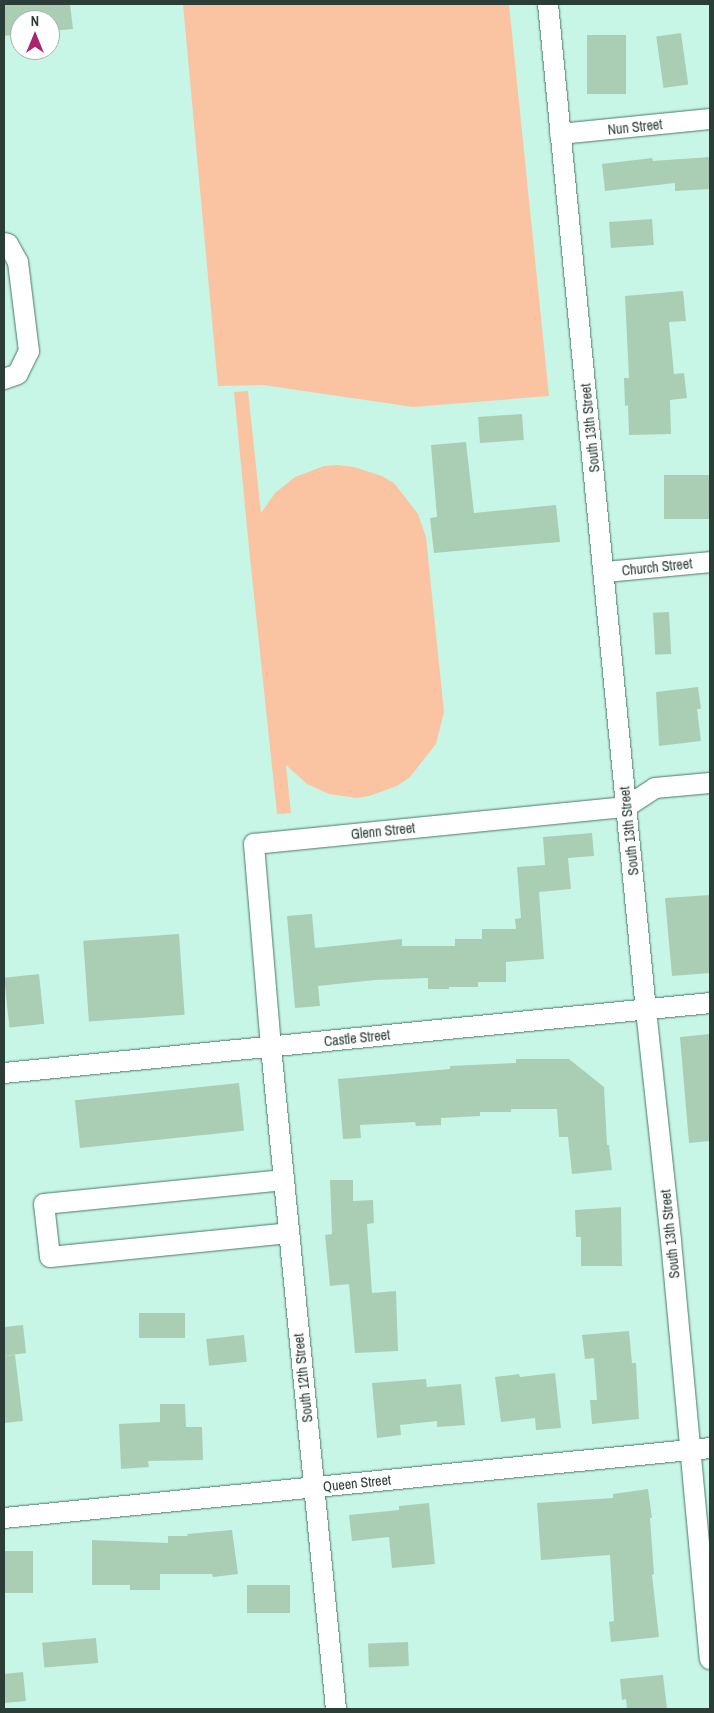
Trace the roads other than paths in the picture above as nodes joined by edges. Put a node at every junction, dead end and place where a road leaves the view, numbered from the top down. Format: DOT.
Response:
graph roads {
  1 [pos="548,4"];
  2 [pos="710,119"];
  3 [pos="560,134"];
  4 [pos="4,243"];
  5 [pos="4,379"];
  6 [pos="710,562"];
  7 [pos="605,572"];
  8 [pos="710,783"];
  9 [pos="626,807"];
  10 [pos="710,1003"];
  11 [pos="646,1010"];
  12 [pos="271,1047"];
  13 [pos="4,1073"];
  14 [pos="284,1180"];
  15 [pos="289,1233"];
  16 [pos="710,1448"];
  17 [pos="690,1450"];
  18 [pos="314,1487"];
  19 [pos="4,1518"];
  20 [pos="707,1594"];
  21 [pos="710,1659"];
  22 [pos="336,1709"];
  1 -- 3 [label="street, South 13th Street"];
  2 -- 3 [label="street, Nun Street"];
  3 -- 7 [label="street, South 13th Street"];
  4 -- 5 [label="street"];
  6 -- 7 [label="street, Church Street"];
  7 -- 9 [label="street, South 13th Street"];
  8 -- 9 [label="street, Glenn Street"];
  9 -- 11 [label="street, South 13th Street"];
  9 -- 12 [label="street, Glenn Street"];
  10 -- 11 [label="street, Castle Street"];
  11 -- 12 [label="street, Castle Street"];
  11 -- 17 [label="street, South 13th Street"];
  12 -- 13 [label="street, Castle Street"];
  12 -- 14 [label="street, South 12th Street"];
  14 -- 15 [label="street, South 12th Street"];
  14 -- 15 [label="street"];
  15 -- 18 [label="street, South 12th Street"];
  16 -- 17 [label="street, Queen Street"];
  17 -- 18 [label="street, Queen Street"];
  17 -- 20 [label="street, South 13th Street"];
  18 -- 19 [label="street, Queen Street"];
  18 -- 22 [label="street, South 12th Street"];
  20 -- 21 [label="street, South 13th Street"];
}
